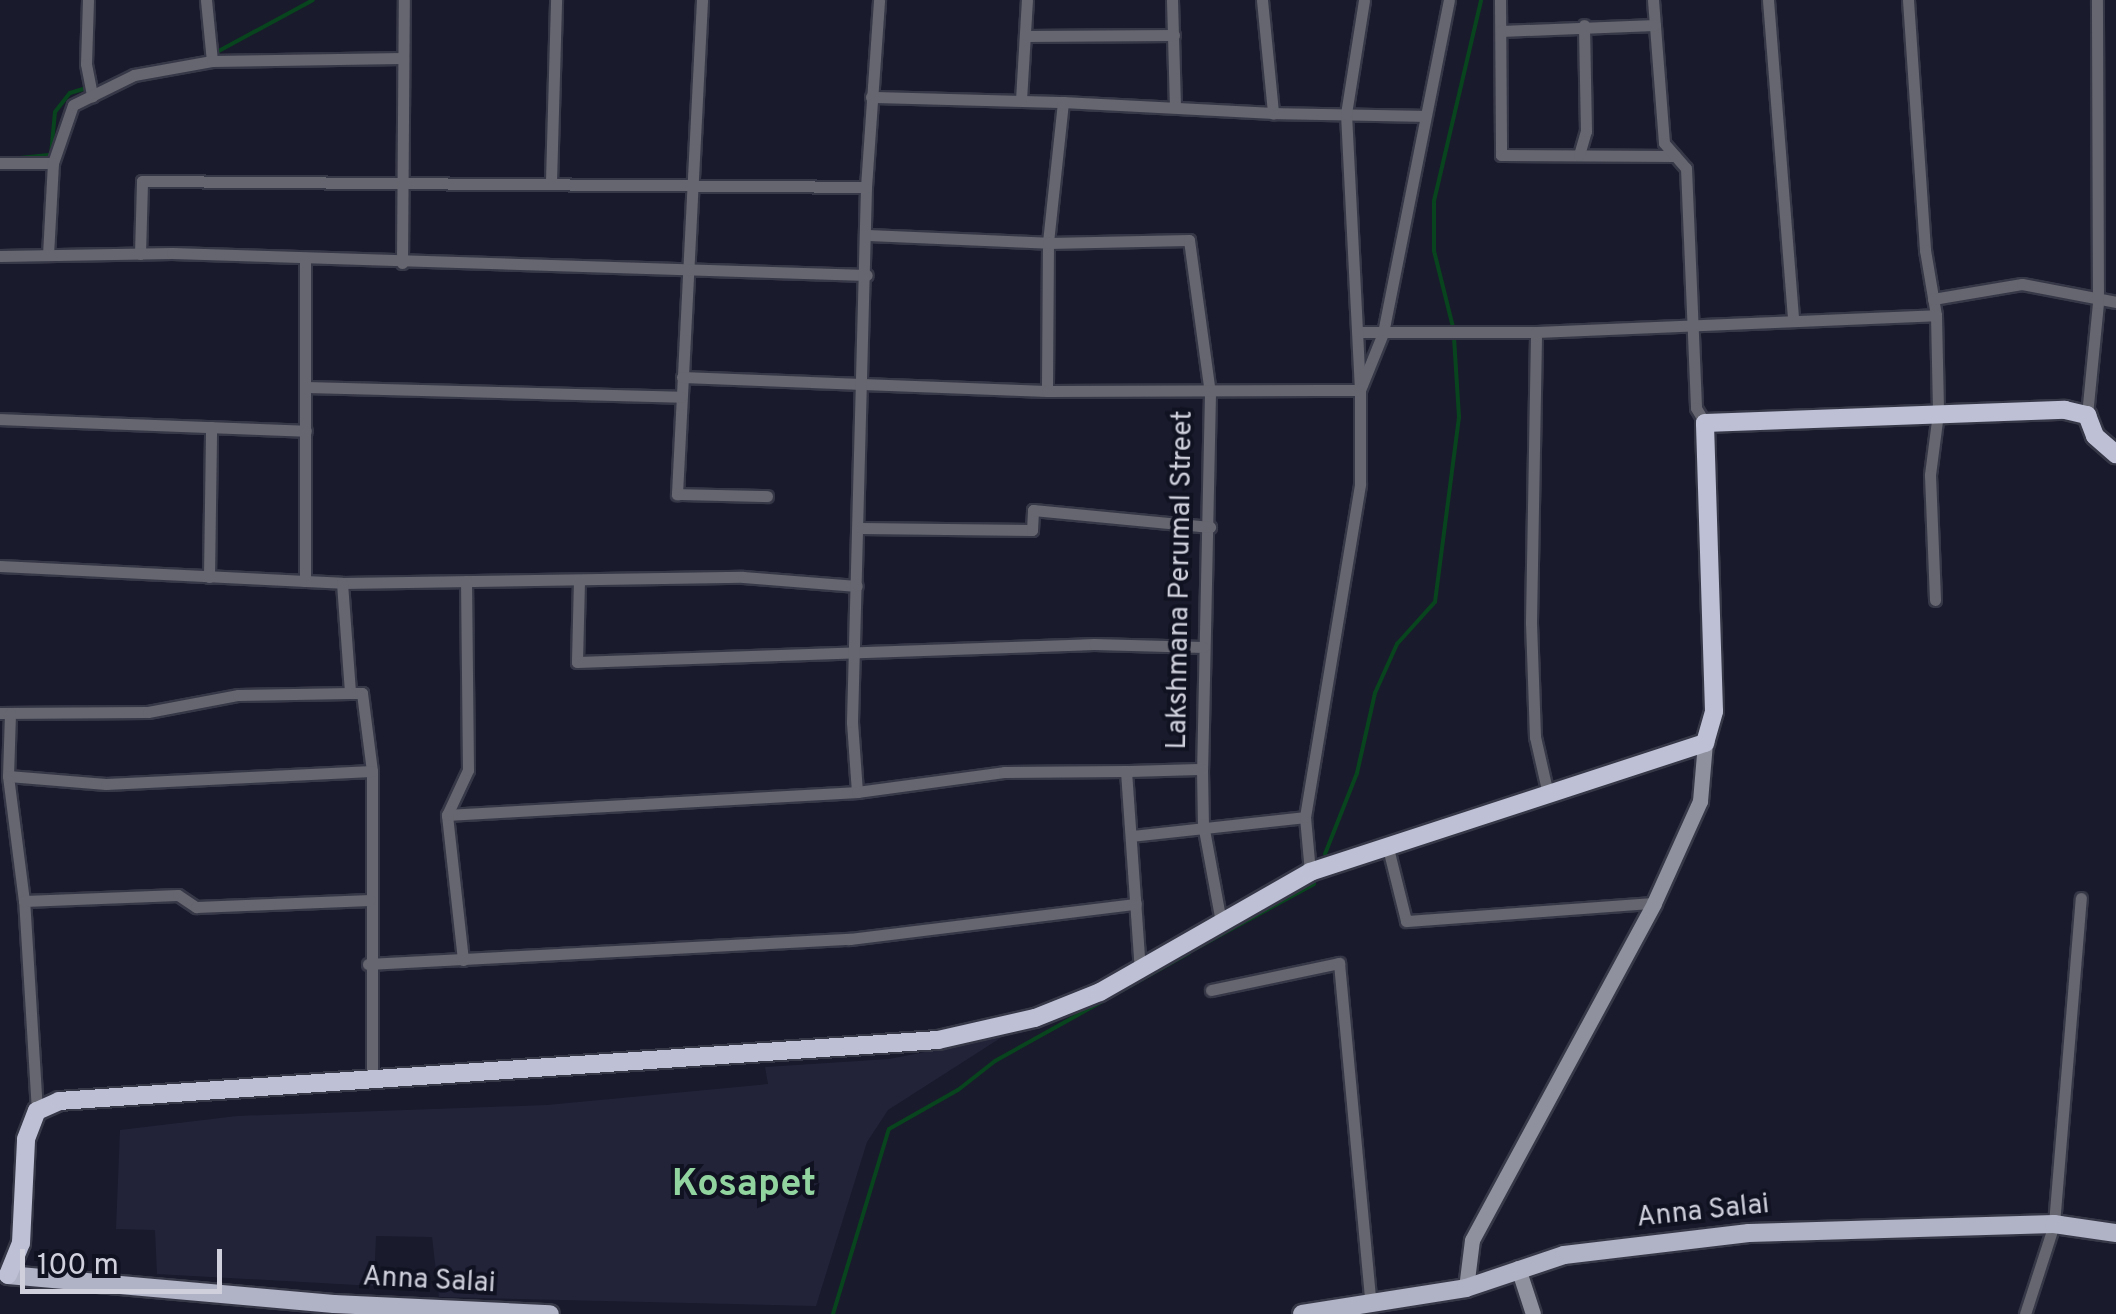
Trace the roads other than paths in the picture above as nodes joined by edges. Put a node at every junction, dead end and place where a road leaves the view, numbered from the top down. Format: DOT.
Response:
graph roads {
  1 [pos="88,0"];
  2 [pos="206,0"];
  3 [pos="404,0"];
  4 [pos="556,0"];
  5 [pos="702,0"];
  6 [pos="879,0"];
  7 [pos="1026,0"];
  8 [pos="1172,0"];
  9 [pos="1262,0"];
  10 [pos="1364,0"];
  11 [pos="1449,0"];
  12 [pos="1500,0"];
  13 [pos="1653,0"];
  14 [pos="1768,0"];
  15 [pos="1908,0"];
  16 [pos="2097,0"];
  17 [pos="1584,25"];
  18 [pos="1655,25"];
  19 [pos="1501,31"];
  20 [pos="1174,35"];
  21 [pos="1026,36"];
  22 [pos="402,58"];
  23 [pos="212,61"];
  24 [pos="92,96"];
  25 [pos="872,97"];
  26 [pos="1021,100"];
  27 [pos="1062,102"];
  28 [pos="1176,105"];
  29 [pos="1273,113"];
  30 [pos="1346,114"];
  31 [pos="1424,116"];
  32 [pos="1579,155"];
  33 [pos="1675,156"];
  34 [pos="0,163"];
  35 [pos="53,163"];
  36 [pos="403,180"];
  37 [pos="550,182"];
  38 [pos="691,184"];
  39 [pos="866,187"];
  40 [pos="868,235"];
  41 [pos="1048,243"];
  42 [pos="140,254"];
  43 [pos="48,255"];
  44 [pos="0,256"];
  45 [pos="306,260"];
  46 [pos="402,263"];
  47 [pos="689,270"];
  48 [pos="867,275"];
  49 [pos="1933,299"];
  50 [pos="2116,302"];
  51 [pos="2098,303"];
  52 [pos="1936,315"];
  53 [pos="1793,319"];
  54 [pos="1691,326"];
  55 [pos="1361,332"];
  56 [pos="1536,332"];
  57 [pos="1382,333"];
  58 [pos="682,377"];
  59 [pos="863,385"];
  60 [pos="306,388"];
  61 [pos="1360,390"];
  62 [pos="1046,391"];
  63 [pos="1210,392"];
  64 [pos="681,397"];
  65 [pos="1938,413"];
  66 [pos="2087,414"];
  67 [pos="0,419"];
  68 [pos="1704,423"];
  69 [pos="212,427"];
  70 [pos="306,431"];
  71 [pos="2116,454"];
  72 [pos="767,496"];
  73 [pos="1210,527"];
  74 [pos="860,528"];
  75 [pos="0,566"];
  76 [pos="209,577"];
  77 [pos="578,580"];
  78 [pos="305,581"];
  79 [pos="466,581"];
  80 [pos="342,583"];
  81 [pos="857,586"];
  82 [pos="1935,600"];
  83 [pos="1203,648"];
  84 [pos="855,656"];
  85 [pos="350,694"];
  86 [pos="5,713"];
  87 [pos="1705,743"];
  88 [pos="1202,769"];
  89 [pos="1126,770"];
  90 [pos="372,772"];
  91 [pos="8,776"];
  92 [pos="856,792"];
  93 [pos="1548,794"];
  94 [pos="447,815"];
  95 [pos="1305,818"];
  96 [pos="1204,824"];
  97 [pos="1131,836"];
  98 [pos="1388,848"];
  99 [pos="1310,872"];
  100 [pos="2080,898"];
  101 [pos="370,900"];
  102 [pos="24,901"];
  103 [pos="1654,902"];
  104 [pos="1136,904"];
  105 [pos="1221,922"];
  106 [pos="463,960"];
  107 [pos="368,964"];
  108 [pos="1140,972"];
  109 [pos="1211,990"];
  110 [pos="372,1081"];
  111 [pos="37,1111"];
  112 [pos="2054,1224"];
  113 [pos="2116,1233"];
  114 [pos="1518,1268"];
  115 [pos="3,1275"];
  116 [pos="1466,1288"];
  117 [pos="1371,1306"];
  118 [pos="550,1314"];
  119 [pos="1302,1314"];
  120 [pos="1533,1314"];
  121 [pos="2025,1314"];
  1 -- 24 [label="street"];
  2 -- 23 [label="street"];
  3 -- 22 [label="street"];
  4 -- 37 [label="street"];
  5 -- 38 [label="street"];
  6 -- 25 [label="street"];
  7 -- 21 [label="street"];
  8 -- 20 [label="street"];
  9 -- 29 [label="street"];
  10 -- 30 [label="street"];
  11 -- 31 [label="street"];
  12 -- 19 [label="street"];
  13 -- 18 [label="street"];
  14 -- 53 [label="street"];
  15 -- 49 [label="street"];
  16 -- 51 [label="street"];
  17 -- 18 [label="street"];
  17 -- 19 [label="street"];
  17 -- 32 [label="street"];
  18 -- 33 [label="street"];
  19 -- 32 [label="street"];
  20 -- 21 [label="street"];
  20 -- 28 [label="street"];
  21 -- 26 [label="street"];
  22 -- 23 [label="street"];
  22 -- 36 [label="street"];
  23 -- 24 [label="street"];
  24 -- 35 [label="street"];
  25 -- 26 [label="street"];
  25 -- 39 [label="street"];
  26 -- 27 [label="street"];
  27 -- 28 [label="street"];
  27 -- 41 [label="street"];
  28 -- 29 [label="street"];
  29 -- 30 [label="street"];
  30 -- 31 [label="street"];
  30 -- 55 [label="street"];
  31 -- 57 [label="street"];
  32 -- 33 [label="street"];
  33 -- 54 [label="street"];
  34 -- 35 [label="street"];
  35 -- 43 [label="street"];
  36 -- 37 [label="street"];
  36 -- 42 [label="street"];
  36 -- 46 [label="street"];
  37 -- 38 [label="street"];
  38 -- 39 [label="street"];
  38 -- 47 [label="street"];
  39 -- 40 [label="street"];
  40 -- 41 [label="street"];
  40 -- 48 [label="street"];
  41 -- 62 [label="street"];
  41 -- 63 [label="street, Lakshmana Perumal Street"];
  42 -- 43 [label="street"];
  42 -- 45 [label="street"];
  43 -- 44 [label="street"];
  45 -- 46 [label="street"];
  45 -- 60 [label="street"];
  46 -- 47 [label="street"];
  47 -- 48 [label="street"];
  47 -- 58 [label="street"];
  48 -- 59 [label="street"];
  49 -- 51 [label="street"];
  49 -- 52 [label="street"];
  50 -- 51 [label="street"];
  51 -- 66 [label="street"];
  52 -- 53 [label="street"];
  52 -- 65 [label="street"];
  53 -- 54 [label="street"];
  54 -- 56 [label="street"];
  54 -- 68 [label="street"];
  55 -- 57 [label="street"];
  55 -- 61 [label="street"];
  56 -- 57 [label="street"];
  56 -- 93 [label="street"];
  57 -- 61 [label="street"];
  58 -- 59 [label="street"];
  58 -- 64 [label="street"];
  59 -- 62 [label="street"];
  59 -- 74 [label="street"];
  60 -- 64 [label="street"];
  60 -- 70 [label="street"];
  61 -- 63 [label="street"];
  61 -- 95 [label="street"];
  62 -- 63 [label="street"];
  63 -- 73 [label="street, Lakshmana Perumal Street"];
  64 -- 72 [label="street"];
  65 -- 66 [label="highway"];
  65 -- 68 [label="highway"];
  65 -- 82 [label="street"];
  66 -- 71 [label="highway"];
  67 -- 69 [label="street"];
  68 -- 87 [label="highway"];
  69 -- 70 [label="street"];
  69 -- 76 [label="street"];
  70 -- 78 [label="street"];
  73 -- 74 [label="street"];
  73 -- 83 [label="street, Lakshmana Perumal Street"];
  74 -- 81 [label="street"];
  75 -- 76 [label="street"];
  76 -- 78 [label="street"];
  77 -- 79 [label="street"];
  77 -- 81 [label="street"];
  77 -- 84 [label="street"];
  78 -- 80 [label="street"];
  79 -- 80 [label="street"];
  79 -- 94 [label="street"];
  80 -- 85 [label="street"];
  81 -- 84 [label="street"];
  83 -- 84 [label="street"];
  83 -- 88 [label="street, Lakshmana Perumal Street"];
  84 -- 92 [label="street"];
  85 -- 86 [label="street"];
  85 -- 90 [label="street"];
  86 -- 91 [label="street"];
  87 -- 93 [label="highway"];
  87 -- 103 [label="main road"];
  88 -- 89 [label="street"];
  88 -- 96 [label="street, Lakshmana Perumal Street"];
  89 -- 92 [label="street"];
  89 -- 97 [label="street"];
  90 -- 91 [label="street"];
  90 -- 101 [label="street"];
  91 -- 102 [label="street"];
  92 -- 94 [label="street"];
  93 -- 98 [label="highway"];
  94 -- 106 [label="street"];
  95 -- 96 [label="street"];
  95 -- 99 [label="street"];
  96 -- 97 [label="street"];
  96 -- 105 [label="street, Lakshmana Perumal Street"];
  97 -- 104 [label="street"];
  98 -- 99 [label="highway"];
  98 -- 103 [label="street"];
  99 -- 105 [label="highway"];
  100 -- 112 [label="street"];
  101 -- 102 [label="street"];
  101 -- 107 [label="street"];
  102 -- 111 [label="street"];
  103 -- 116 [label="main road"];
  104 -- 106 [label="street"];
  104 -- 108 [label="street"];
  105 -- 108 [label="highway"];
  106 -- 107 [label="street"];
  107 -- 110 [label="street"];
  108 -- 110 [label="highway"];
  109 -- 117 [label="street"];
  110 -- 111 [label="highway"];
  111 -- 115 [label="highway"];
  112 -- 113 [label="main road, Anna Salai"];
  112 -- 114 [label="main road, Anna Salai"];
  112 -- 121 [label="street"];
  114 -- 116 [label="main road, Anna Salai"];
  114 -- 120 [label="main road"];
  115 -- 118 [label="main road, Anna Salai"];
  116 -- 117 [label="main road, Anna Salai"];
  117 -- 119 [label="main road, Anna Salai"];
}
